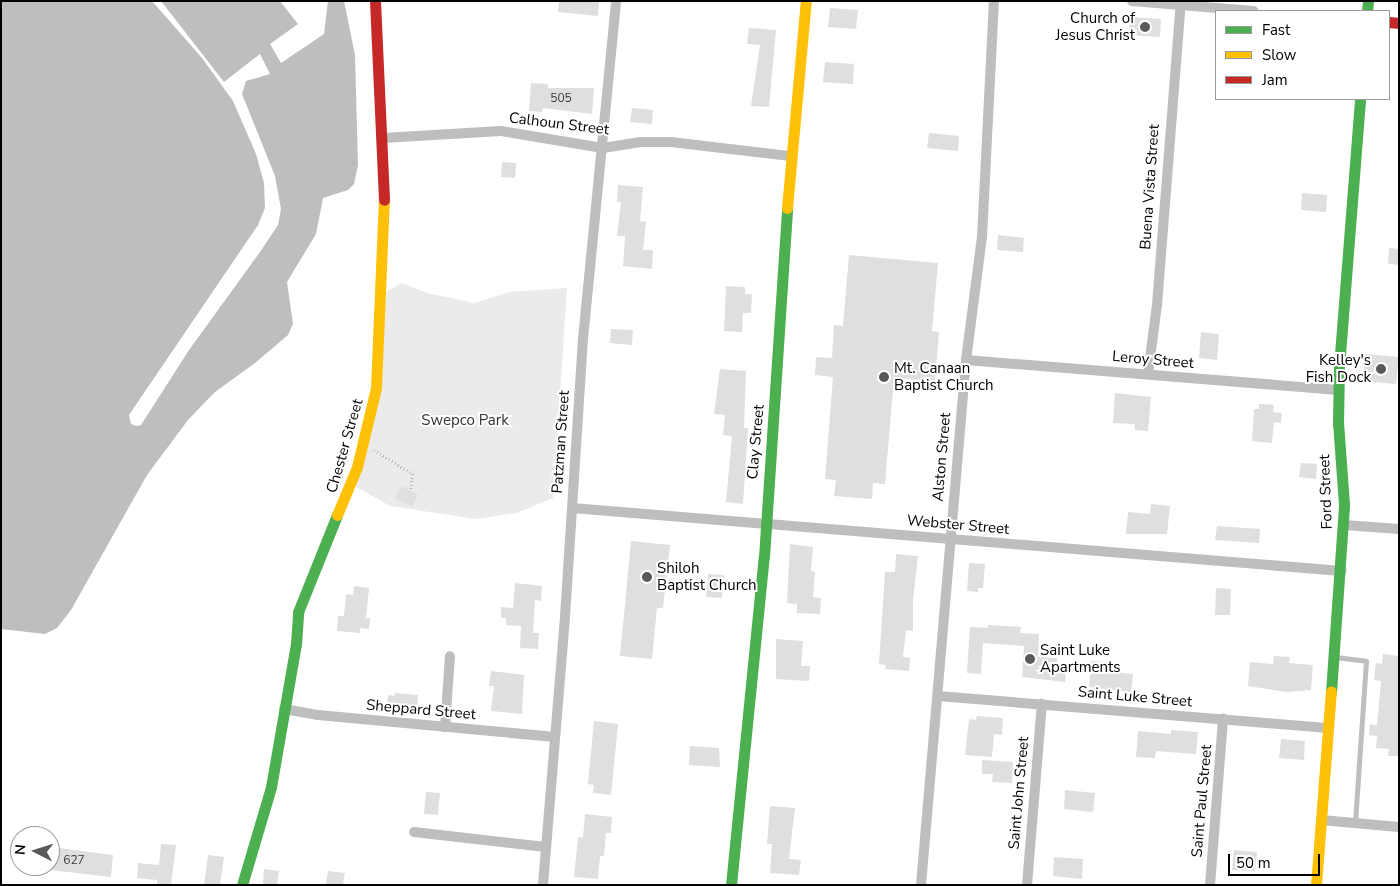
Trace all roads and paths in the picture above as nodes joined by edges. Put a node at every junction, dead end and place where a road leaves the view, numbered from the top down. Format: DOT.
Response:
graph roads {
  1 [pos="375,1"];
  2 [pos="616,1"];
  3 [pos="806,1"];
  4 [pos="994,1"];
  5 [pos="1132,1"];
  6 [pos="1181,3"];
  7 [pos="1245,10"];
  8 [pos="1360,100"];
  9 [pos="383,138"];
  10 [pos="603,148"];
  11 [pos="791,156"];
  12 [pos="966,360"];
  13 [pos="1148,374"];
  14 [pos="1338,390"];
  15 [pos="364,444"];
  16 [pos="411,490"];
  17 [pos="572,508"];
  18 [pos="765,524"];
  19 [pos="1344,525"];
  20 [pos="1399,529"];
  21 [pos="950,540"];
  22 [pos="1341,572"];
  23 [pos="450,656"];
  24 [pos="1334,657"];
  25 [pos="938,696"];
  26 [pos="1042,704"];
  27 [pos="284,709"];
  28 [pos="1223,719"];
  29 [pos="444,727"];
  30 [pos="1329,728"];
  31 [pos="555,738"];
  32 [pos="1321,820"];
  33 [pos="1355,823"];
  34 [pos="1399,827"];
  35 [pos="414,832"];
  36 [pos="546,847"];
  37 [pos="242,885"];
  38 [pos="543,885"];
  39 [pos="731,885"];
  40 [pos="921,885"];
  41 [pos="1027,885"];
  42 [pos="1210,885"];
  43 [pos="1316,885"];
  1 -- 9 [label="street, Chester Street"];
  2 -- 10 [label="street, Patzman Street"];
  3 -- 11 [label="street, Clay Street"];
  4 -- 12 [label="street, Alston Street"];
  5 -- 6 [label="street"];
  6 -- 7 [label="street"];
  6 -- 13 [label="street, Buena Vista Street"];
  8 -- 14 [label="street, Ford Street"];
  9 -- 10 [label="street, Calhoun Street"];
  9 -- 15 [label="street, Chester Street"];
  10 -- 11 [label="street, Calhoun Street"];
  10 -- 17 [label="street, Patzman Street"];
  11 -- 18 [label="street, Clay Street"];
  12 -- 13 [label="street, Leroy Street"];
  12 -- 21 [label="street, Alston Street"];
  13 -- 14 [label="street, Leroy Street"];
  14 -- 19 [label="street, Ford Street"];
  15 -- 16 [label="path"];
  15 -- 27 [label="street, Chester Street"];
  17 -- 18 [label="street, Webster Street"];
  17 -- 31 [label="street, Patzman Street"];
  18 -- 21 [label="street, Webster Street"];
  18 -- 39 [label="street, Clay Street"];
  19 -- 20 [label="street"];
  19 -- 22 [label="street, Ford Street"];
  21 -- 22 [label="street, Webster Street"];
  21 -- 25 [label="street, Alston Street"];
  22 -- 24 [label="street, Ford Street"];
  23 -- 29 [label="street"];
  24 -- 30 [label="street, Ford Street"];
  24 -- 33 [label="lane"];
  25 -- 26 [label="street, Saint Luke Street"];
  25 -- 40 [label="street, Alston Street"];
  26 -- 28 [label="street, Saint Luke Street"];
  26 -- 41 [label="street, Saint John Street"];
  27 -- 29 [label="street, Sheppard Street"];
  27 -- 37 [label="street, Chester Street"];
  28 -- 30 [label="street, Saint Luke Street"];
  28 -- 42 [label="street, Saint Paul Street"];
  29 -- 31 [label="street, Sheppard Street"];
  30 -- 32 [label="street, Ford Street"];
  31 -- 36 [label="street, Patzman Street"];
  32 -- 33 [label="street"];
  32 -- 43 [label="street, Ford Street"];
  33 -- 34 [label="street"];
  35 -- 36 [label="street"];
  36 -- 38 [label="street, Patzman Street"];
}
